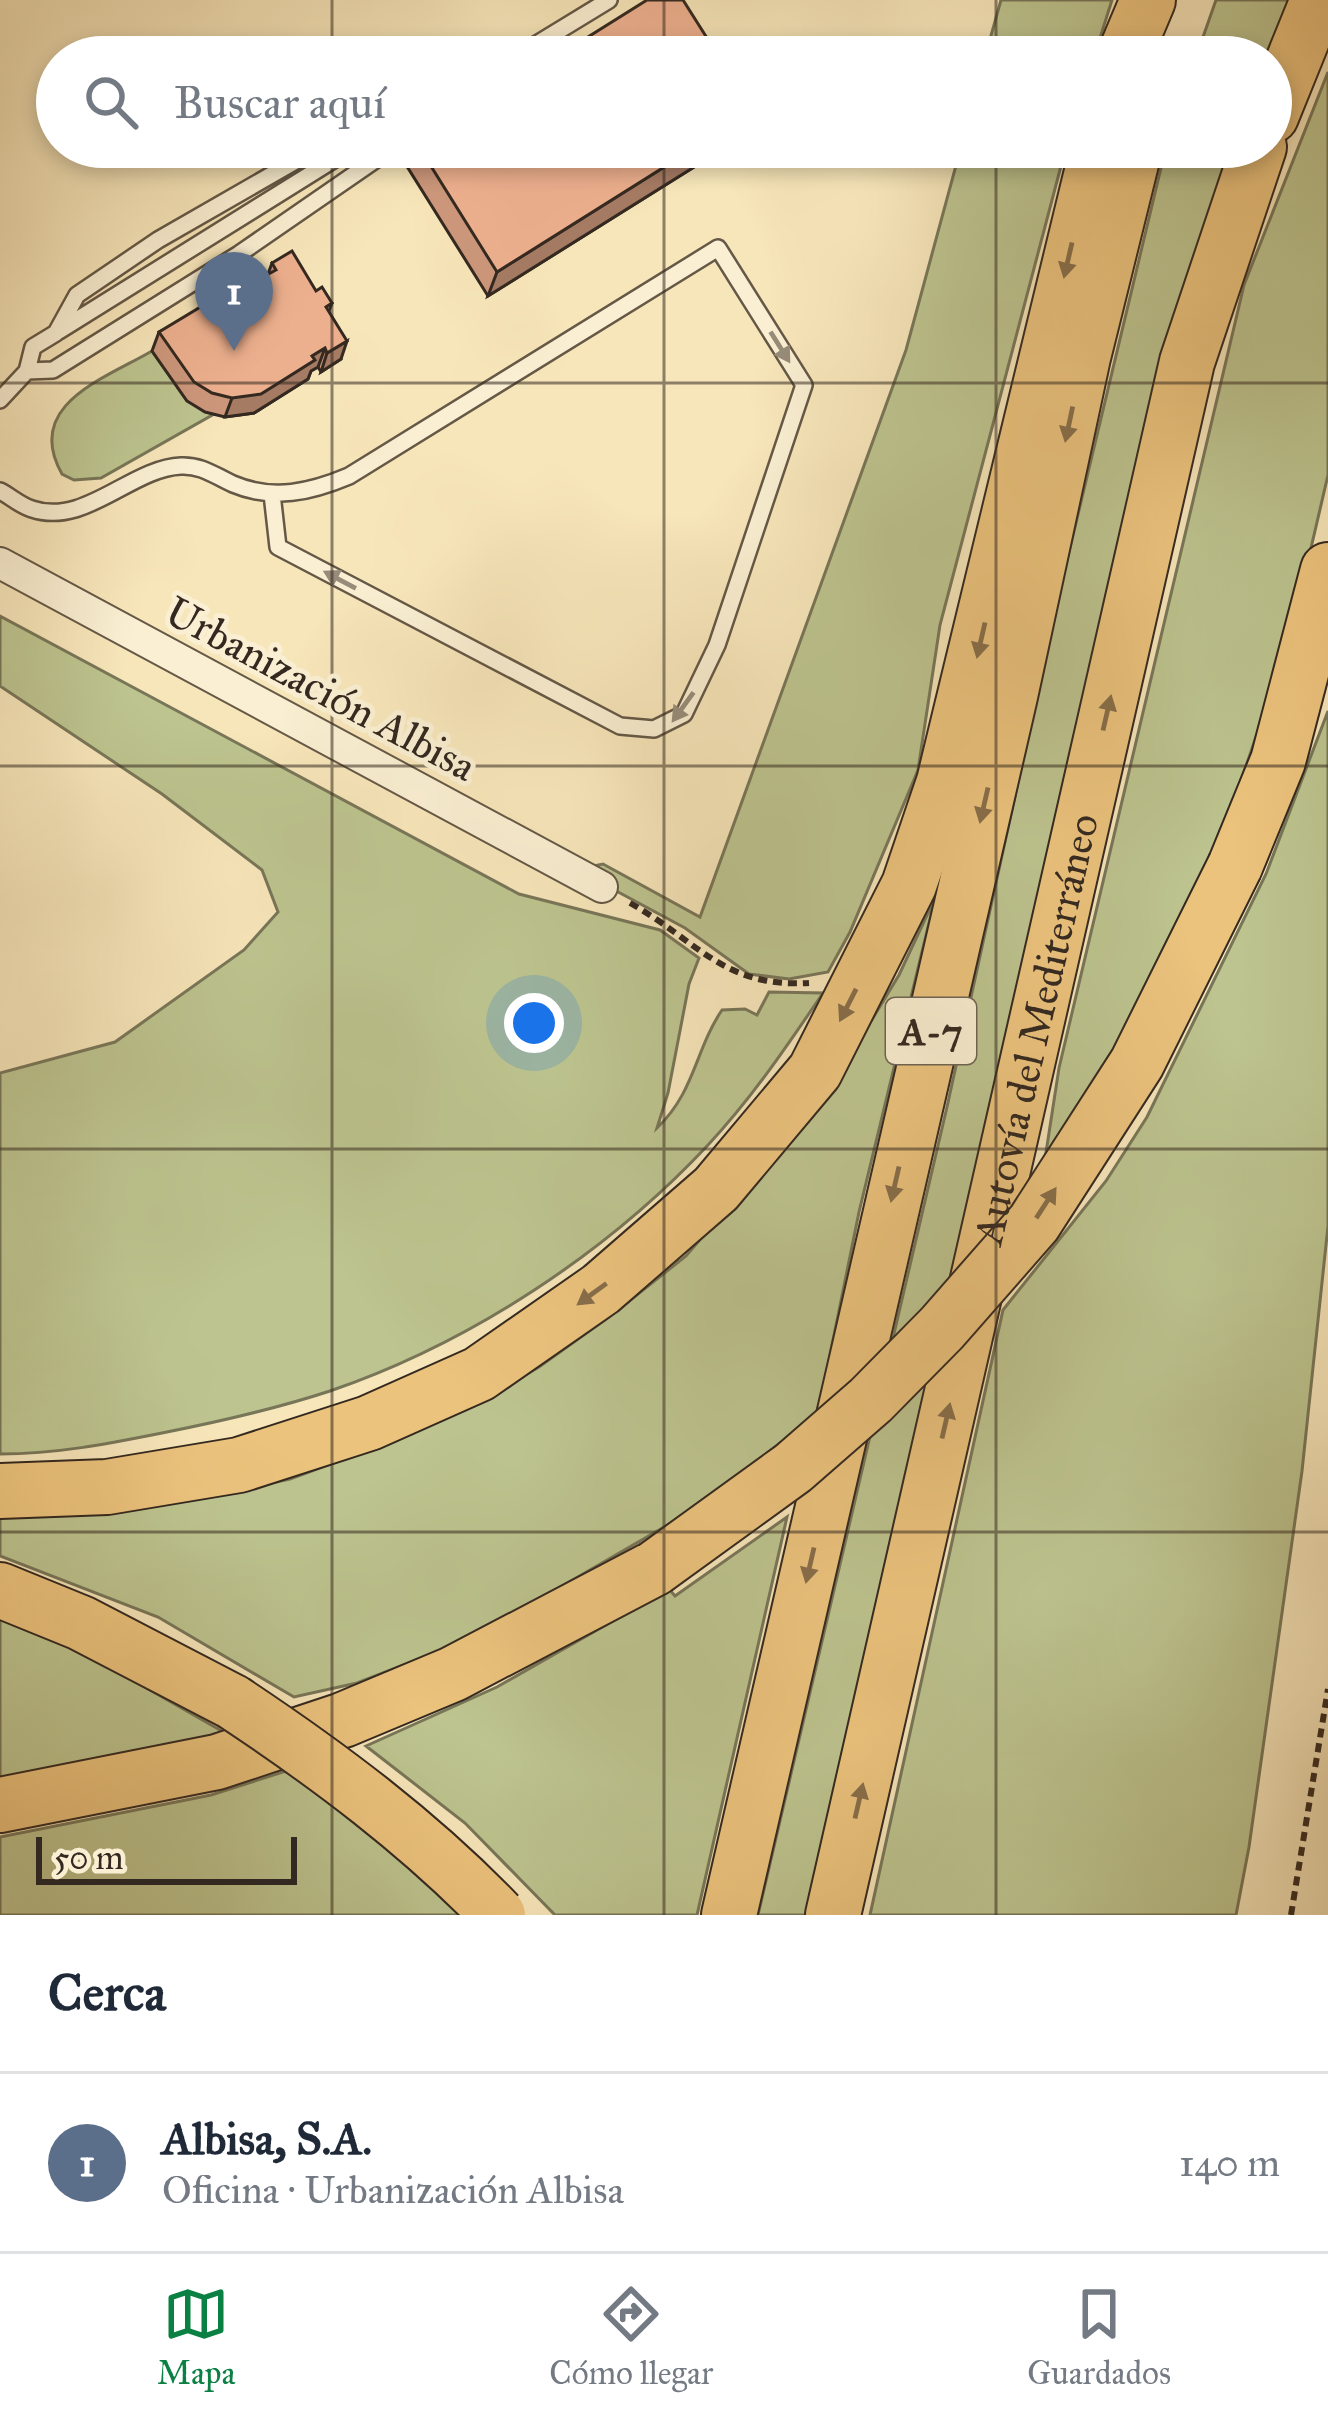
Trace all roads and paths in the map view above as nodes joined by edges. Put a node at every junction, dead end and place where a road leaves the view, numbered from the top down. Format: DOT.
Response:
graph roads {
  1 [pos="609,0"];
  2 [pos="1148,0"];
  3 [pos="1182,0"];
  4 [pos="1318,0"];
  5 [pos="554,36"];
  6 [pos="1133,36"];
  7 [pos="1170,36"];
  8 [pos="1292,64"];
  9 [pos="283,168"];
  10 [pos="320,168"];
  11 [pos="364,168"];
  12 [pos="1094,168"];
  13 [pos="1131,168"];
  14 [pos="1252,168"];
  15 [pos="56,333"];
  16 [pos="27,371"];
  17 [pos="0,400"];
  18 [pos="0,490"];
  19 [pos="272,494"];
  20 [pos="0,563"];
  21 [pos="1328,570"];
  22 [pos="602,887"];
  23 [pos="865,972"];
  24 [pos="0,1491"];
  25 [pos="0,1590"];
  26 [pos="1328,1689"];
  27 [pos="0,1805"];
  28 [pos="498,1915"];
  29 [pos="729,1915"];
  30 [pos="833,1915"];
  31 [pos="1291,1915"];
  1 -- 5 [label="lane"];
  2 -- 6 [label="highway"];
  3 -- 7 [label="highway"];
  4 -- 8 [label="highway"];
  9 -- 15 [label="lane"];
  10 -- 15 [label="lane"];
  11 -- 16 [label="lane"];
  12 -- 23 [label="highway, one-way"];
  13 -- 29 [label="highway, A-7, one-way"];
  30 -- 14 [label="highway, Autovía del Mediterráneo / A-7, one-way"];
  15 -- 16 [label="lane"];
  16 -- 17 [label="lane"];
  18 -- 19 [label="lane"];
  19 -- 19 [label="lane, one-way"];
  20 -- 22 [label="street, Urbanización Albisa"];
  27 -- 21 [label="highway, one-way, bridge"];
  22 -- 23 [label="path"];
  23 -- 24 [label="highway, one-way"];
  25 -- 28 [label="highway, bridge"];
  26 -- 31 [label="path"];
}
